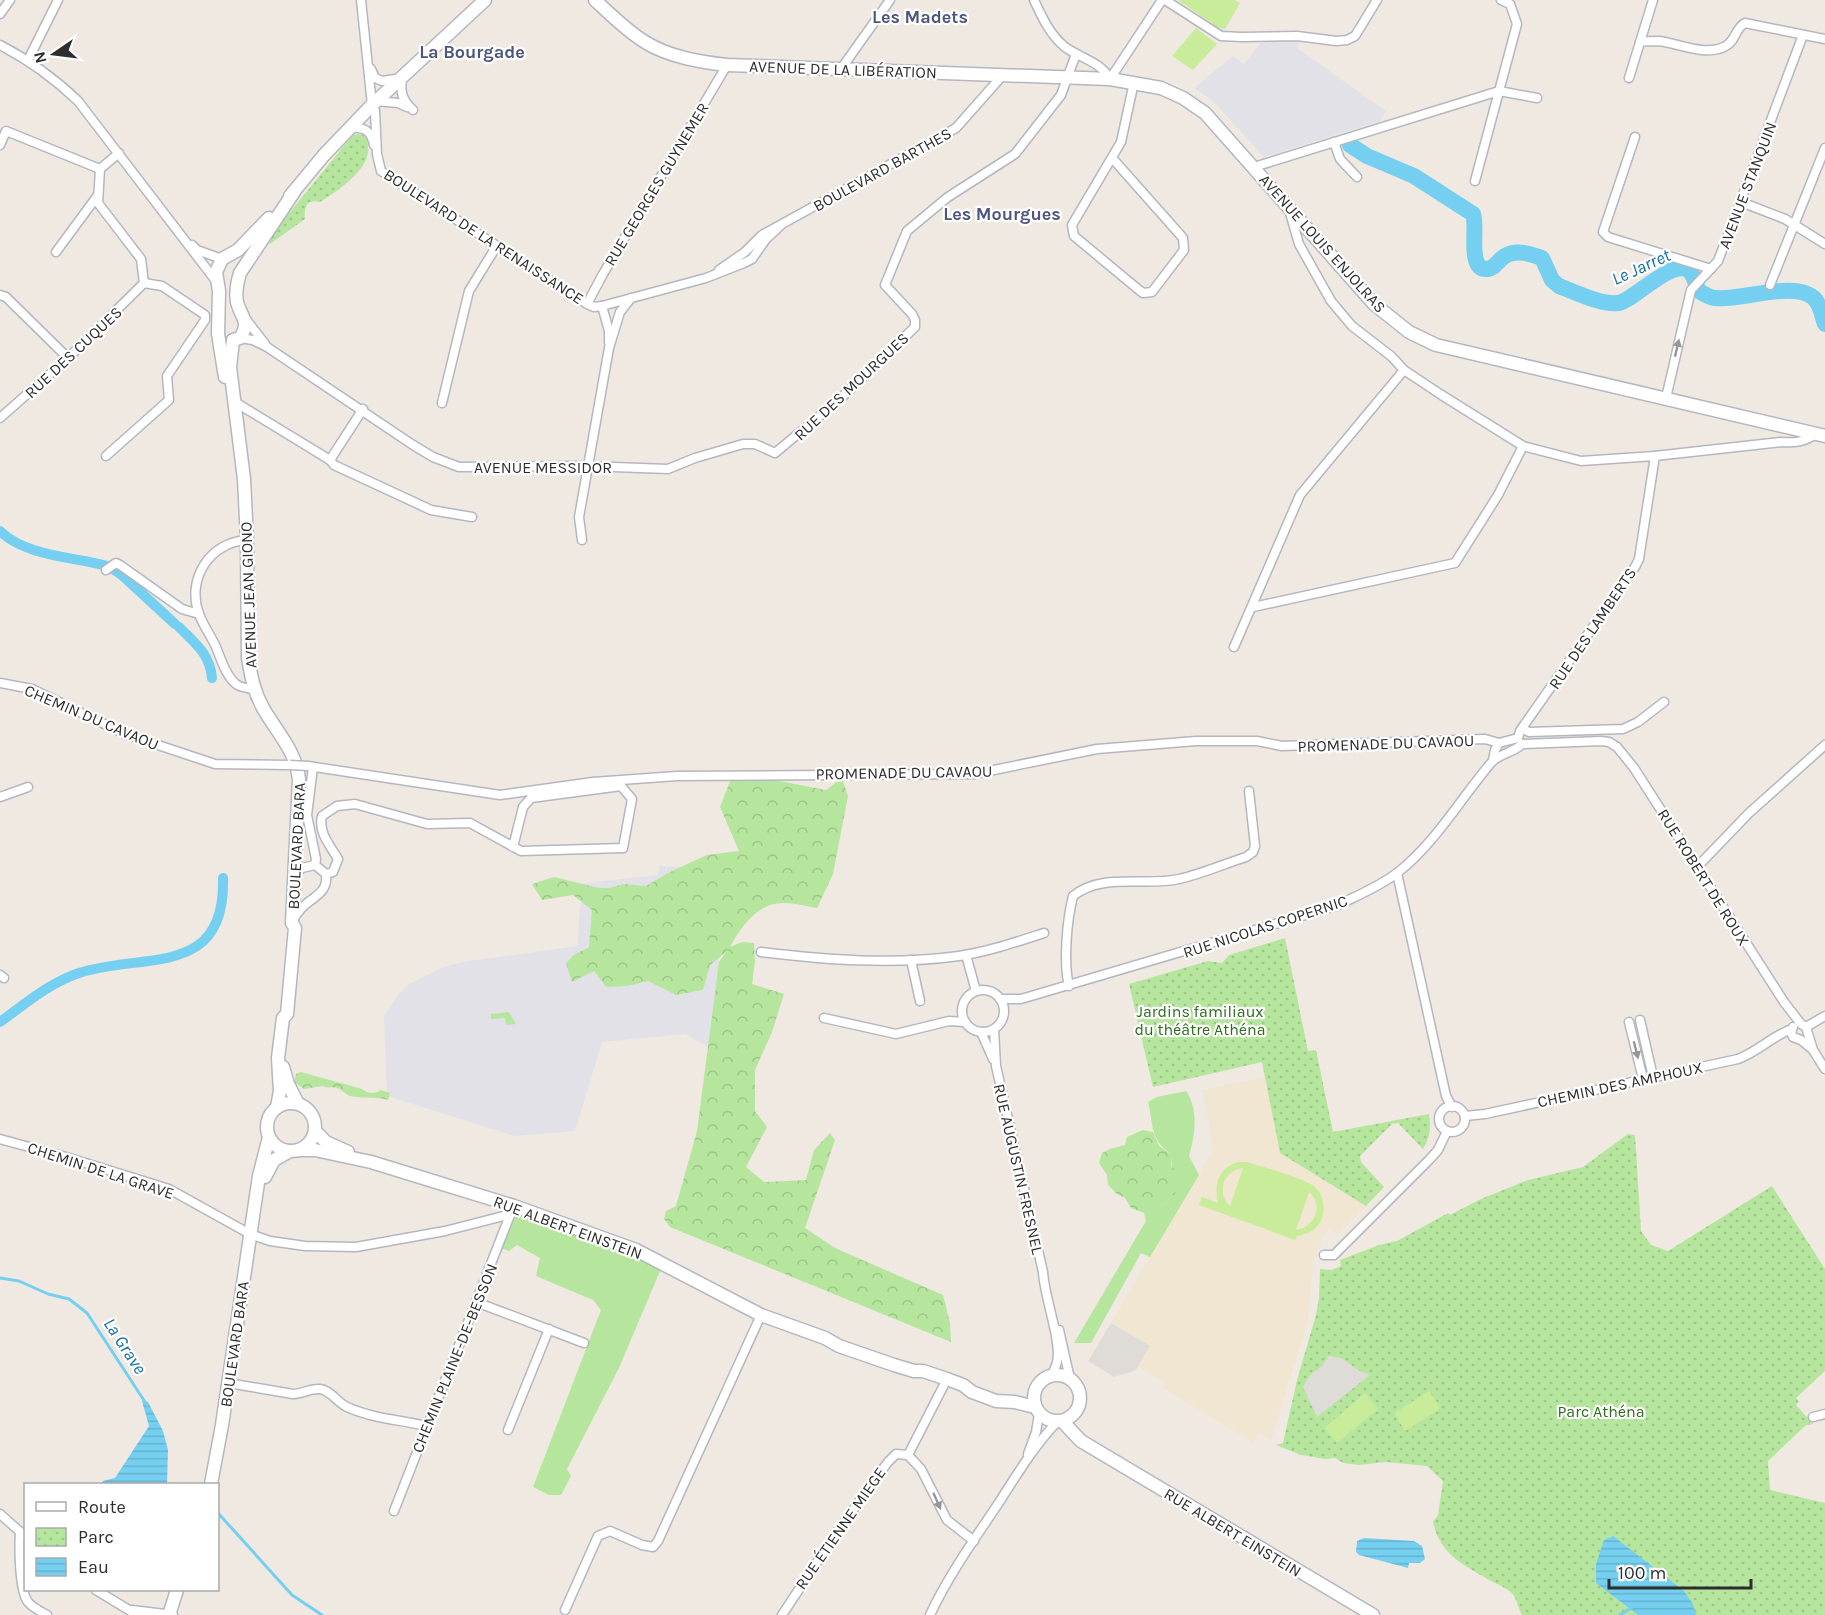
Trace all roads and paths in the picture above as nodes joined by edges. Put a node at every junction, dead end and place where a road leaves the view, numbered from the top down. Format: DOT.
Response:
graph roads {
  1 [pos="10,0"];
  2 [pos="58,0"];
  3 [pos="484,0"];
  4 [pos="595,0"];
  5 [pos="890,0"];
  6 [pos="1035,0"];
  7 [pos="1163,0"];
  8 [pos="1377,0"];
  9 [pos="1501,0"];
  10 [pos="1653,0"];
  11 [pos="360,3"];
  12 [pos="0,14"];
  13 [pos="1803,35"];
  14 [pos="1825,39"];
  15 [pos="1640,42"];
  16 [pos="0,45"];
  17 [pos="1076,54"];
  18 [pos="28,60"];
  19 [pos="368,60"];
  20 [pos="727,65"];
  21 [pos="841,69"];
  22 [pos="1002,76"];
  23 [pos="402,78"];
  24 [pos="1068,78"];
  25 [pos="1629,78"];
  26 [pos="1110,79"];
  27 [pos="1134,82"];
  28 [pos="1499,91"];
  29 [pos="1537,98"];
  30 [pos="374,103"];
  31 [pos="350,127"];
  32 [pos="1635,138"];
  33 [pos="1334,142"];
  34 [pos="0,145"];
  35 [pos="1825,149"];
  36 [pos="119,153"];
  37 [pos="377,154"];
  38 [pos="1113,159"];
  39 [pos="1254,167"];
  40 [pos="100,169"];
  41 [pos="1357,177"];
  42 [pos="1475,181"];
  43 [pos="294,192"];
  44 [pos="98,194"];
  45 [pos="1742,202"];
  46 [pos="1289,208"];
  47 [pos="1795,225"];
  48 [pos="183,236"];
  49 [pos="1825,244"];
  50 [pos="496,247"];
  51 [pos="56,252"];
  52 [pos="224,258"];
  53 [pos="1711,269"];
  54 [pos="240,273"];
  55 [pos="144,283"];
  56 [pos="218,283"];
  57 [pos="1770,285"];
  58 [pos="0,295"];
  59 [pos="631,298"];
  60 [pos="587,304"];
  61 [pos="602,306"];
  62 [pos="245,318"];
  63 [pos="218,334"];
  64 [pos="237,339"];
  65 [pos="267,347"];
  66 [pos="609,348"];
  67 [pos="68,358"];
  68 [pos="1404,370"];
  69 [pos="1666,398"];
  70 [pos="235,402"];
  71 [pos="442,403"];
  72 [pos="363,409"];
  73 [pos="0,418"];
  74 [pos="1800,430"];
  75 [pos="1821,435"];
  76 [pos="1781,442"];
  77 [pos="240,446"];
  78 [pos="1523,446"];
  79 [pos="775,453"];
  80 [pos="106,456"];
  81 [pos="1654,456"];
  82 [pos="330,460"];
  83 [pos="587,466"];
  84 [pos="472,517"];
  85 [pos="247,540"];
  86 [pos="582,540"];
  87 [pos="109,568"];
  88 [pos="1253,607"];
  89 [pos="199,614"];
  90 [pos="1234,647"];
  91 [pos="0,683"];
  92 [pos="254,689"];
  93 [pos="1664,702"];
  94 [pos="1523,729"];
  95 [pos="1520,741"];
  96 [pos="1499,743"];
  97 [pos="1825,745"];
  98 [pos="1493,760"];
  99 [pos="302,767"];
  100 [pos="28,787"];
  101 [pos="1249,791"];
  102 [pos="0,797"];
  103 [pos="513,847"];
  104 [pos="315,865"];
  105 [pos="1698,866"];
  106 [pos="1397,873"];
  107 [pos="326,874"];
  108 [pos="294,875"];
  109 [pos="292,921"];
  110 [pos="1044,933"];
  111 [pos="761,952"];
  112 [pos="966,955"];
  113 [pos="911,960"];
  114 [pos="1069,986"];
  115 [pos="976,991"];
  116 [pos="1000,999"];
  117 [pos="1020,999"];
  118 [pos="920,1001"];
  119 [pos="962,1010"];
  120 [pos="1004,1013"];
  121 [pos="1825,1016"];
  122 [pos="824,1018"];
  123 [pos="1640,1020"];
  124 [pos="949,1021"];
  125 [pos="965,1022"];
  126 [pos="1629,1022"];
  127 [pos="994,1029"];
  128 [pos="1799,1031"];
  129 [pos="981,1032"];
  130 [pos="278,1058"];
  131 [pos="996,1066"];
  132 [pos="1825,1069"];
  133 [pos="1653,1077"];
  134 [pos="1643,1079"];
  135 [pos="298,1104"];
  136 [pos="277,1107"];
  137 [pos="1452,1107"];
  138 [pos="1464,1116"];
  139 [pos="315,1131"];
  140 [pos="1447,1131"];
  141 [pos="269,1137"];
  142 [pos="0,1139"];
  143 [pos="294,1151"];
  144 [pos="370,1162"];
  145 [pos="255,1203"];
  146 [pos="512,1210"];
  147 [pos="250,1234"];
  148 [pos="1324,1255"];
  149 [pos="1043,1272"];
  150 [pos="476,1302"];
  151 [pos="761,1315"];
  152 [pos="549,1329"];
  153 [pos="584,1343"];
  154 [pos="1052,1376"];
  155 [pos="947,1379"];
  156 [pos="1070,1379"];
  157 [pos="228,1383"];
  158 [pos="963,1385"];
  159 [pos="1034,1391"];
  160 [pos="1037,1411"];
  161 [pos="1075,1414"];
  162 [pos="1825,1414"];
  163 [pos="1813,1417"];
  164 [pos="1059,1422"];
  165 [pos="426,1426"];
  166 [pos="508,1430"];
  167 [pos="1094,1448"];
  168 [pos="908,1455"];
  169 [pos="1023,1466"];
  170 [pos="211,1483"];
  171 [pos="394,1511"];
  172 [pos="0,1514"];
  173 [pos="23,1535"];
  174 [pos="974,1541"];
  175 [pos="24,1590"];
  176 [pos="24,1591"];
  177 [pos="98,1591"];
  178 [pos="177,1591"];
  179 [pos="184,1591"];
  180 [pos="129,1610"];
  181 [pos="565,1610"];
  182 [pos="47,1615"];
  183 [pos="137,1615"];
  184 [pos="172,1615"];
  185 [pos="782,1615"];
  186 [pos="930,1615"];
  187 [pos="1373,1615"];
  1 -- 12 [label="street"];
  2 -- 18 [label="street"];
  3 -- 23 [label="street"];
  4 -- 20 [label="street, AVENUE DE LA LIBÉRATION"];
  5 -- 21 [label="street"];
  6 -- 17 [label="street"];
  7 -- 8 [label="street"];
  7 -- 26 [label="street"];
  9 -- 28 [label="street"];
  10 -- 15 [label="street"];
  11 -- 19 [label="street"];
  13 -- 14 [label="street"];
  13 -- 15 [label="street"];
  13 -- 45 [label="street, AVENUE STANQUIN"];
  15 -- 25 [label="street"];
  16 -- 18 [label="street"];
  17 -- 24 [label="street"];
  17 -- 26 [label="street"];
  18 -- 36 [label="street"];
  19 -- 23 [label="street"];
  19 -- 30 [label="street"];
  20 -- 21 [label="street, AVENUE DE LA LIBÉRATION"];
  20 -- 60 [label="street, RUE GEORGES GUYNEMER"];
  21 -- 22 [label="street, AVENUE DE LA LIBÉRATION"];
  22 -- 24 [label="street, AVENUE DE LA LIBÉRATION"];
  22 -- 59 [label="street, BOULEVARD BARTHES"];
  23 -- 30 [label="street"];
  23 -- 30 [label="street"];
  24 -- 26 [label="street, AVENUE DE LA LIBÉRATION"];
  24 -- 79 [label="street, RUE DES MOURGUES"];
  26 -- 27 [label="street, AVENUE LOUIS ENJOLRAS"];
  27 -- 38 [label="street"];
  27 -- 39 [label="street, AVENUE LOUIS ENJOLRAS"];
  28 -- 29 [label="street"];
  28 -- 33 [label="street"];
  28 -- 42 [label="street"];
  30 -- 31 [label="street"];
  30 -- 37 [label="street"];
  31 -- 37 [label="street, BOULEVARD DE LA RENAISSANCE"];
  31 -- 43 [label="street"];
  32 -- 53 [label="street"];
  33 -- 39 [label="street"];
  33 -- 41 [label="street"];
  34 -- 40 [label="street"];
  35 -- 47 [label="street"];
  36 -- 40 [label="street"];
  36 -- 48 [label="street"];
  37 -- 50 [label="street, BOULEVARD DE LA RENAISSANCE"];
  38 -- 38 [label="street"];
  39 -- 46 [label="street, AVENUE LOUIS ENJOLRAS"];
  40 -- 44 [label="street"];
  43 -- 52 [label="street"];
  43 -- 54 [label="street"];
  44 -- 51 [label="street"];
  44 -- 55 [label="street"];
  45 -- 47 [label="street"];
  45 -- 53 [label="street, AVENUE STANQUIN"];
  46 -- 68 [label="street"];
  46 -- 69 [label="street, AVENUE LOUIS ENJOLRAS"];
  47 -- 49 [label="street"];
  47 -- 57 [label="street"];
  48 -- 52 [label="street"];
  48 -- 56 [label="street"];
  50 -- 60 [label="street, BOULEVARD DE LA RENAISSANCE"];
  50 -- 71 [label="street"];
  52 -- 54 [label="street"];
  52 -- 56 [label="street, AVENUE JEAN GIONO"];
  69 -- 53 [label="street, AVENUE STANQUIN, one-way"];
  54 -- 62 [label="street"];
  55 -- 67 [label="street, RUE DES CUQUES"];
  55 -- 80 [label="street"];
  56 -- 63 [label="street, AVENUE JEAN GIONO"];
  58 -- 67 [label="street"];
  59 -- 61 [label="street, BOULEVARD BARTHES"];
  59 -- 66 [label="street"];
  60 -- 61 [label="street, BOULEVARD DE LA RENAISSANCE"];
  61 -- 66 [label="street"];
  62 -- 64 [label="street, AVENUE JEAN GIONO"];
  62 -- 65 [label="street, AVENUE MESSIDOR"];
  63 -- 64 [label="street"];
  63 -- 77 [label="street, AVENUE JEAN GIONO"];
  64 -- 65 [label="street, AVENUE MESSIDOR"];
  64 -- 70 [label="street, AVENUE JEAN GIONO"];
  65 -- 72 [label="street, AVENUE MESSIDOR"];
  66 -- 83 [label="street"];
  67 -- 73 [label="street, RUE DES CUQUES"];
  68 -- 78 [label="street"];
  68 -- 88 [label="street"];
  69 -- 74 [label="street, AVENUE LOUIS ENJOLRAS"];
  70 -- 77 [label="street, AVENUE JEAN GIONO"];
  70 -- 82 [label="street"];
  72 -- 82 [label="street"];
  72 -- 83 [label="street, AVENUE MESSIDOR"];
  74 -- 75 [label="street, AVENUE LOUIS ENJOLRAS"];
  74 -- 76 [label="street"];
  75 -- 76 [label="street"];
  76 -- 81 [label="street"];
  77 -- 85 [label="street, AVENUE JEAN GIONO"];
  78 -- 81 [label="street"];
  78 -- 88 [label="street"];
  79 -- 83 [label="street, AVENUE MESSIDOR"];
  81 -- 94 [label="street, RUE DES LAMBERTS"];
  82 -- 84 [label="street"];
  83 -- 86 [label="street"];
  85 -- 89 [label="street"];
  85 -- 92 [label="street, AVENUE JEAN GIONO"];
  87 -- 89 [label="street"];
  88 -- 90 [label="street"];
  89 -- 92 [label="street"];
  91 -- 99 [label="street, CHEMIN DU CAVAOU"];
  92 -- 99 [label="street, AVENUE JEAN GIONO"];
  93 -- 94 [label="street"];
  94 -- 95 [label="street, RUE DES LAMBERTS"];
  95 -- 96 [label="street"];
  95 -- 98 [label="street"];
  95 -- 105 [label="street, RUE ROBERT DE ROUX"];
  96 -- 98 [label="street"];
  96 -- 99 [label="street, PROMENADE DU CAVAOU"];
  97 -- 105 [label="street"];
  98 -- 106 [label="street, RUE NICOLAS COPERNIC"];
  99 -- 104 [label="street"];
  99 -- 108 [label="street, BOULEVARD BARA"];
  100 -- 102 [label="street"];
  101 -- 114 [label="street"];
  103 -- 103 [label="street"];
  103 -- 107 [label="street"];
  104 -- 107 [label="street"];
  104 -- 108 [label="street"];
  105 -- 128 [label="street, RUE ROBERT DE ROUX"];
  106 -- 114 [label="street, RUE NICOLAS COPERNIC"];
  106 -- 137 [label="street"];
  107 -- 109 [label="street"];
  108 -- 109 [label="street, BOULEVARD BARA"];
  109 -- 130 [label="street, BOULEVARD BARA"];
  110 -- 112 [label="street"];
  111 -- 113 [label="street"];
  112 -- 113 [label="street"];
  112 -- 115 [label="street"];
  113 -- 118 [label="street"];
  114 -- 117 [label="street, RUE NICOLAS COPERNIC"];
  115 -- 116 [label="street"];
  115 -- 119 [label="street"];
  116 -- 117 [label="street, RUE NICOLAS COPERNIC"];
  116 -- 120 [label="street"];
  117 -- 120 [label="street, RUE NICOLAS COPERNIC"];
  119 -- 124 [label="street"];
  119 -- 125 [label="street"];
  120 -- 127 [label="street"];
  121 -- 128 [label="street, CHEMIN DES AMPHOUX"];
  122 -- 124 [label="street"];
  123 -- 133 [label="street"];
  124 -- 125 [label="street"];
  125 -- 129 [label="street"];
  126 -- 134 [label="street, one-way"];
  127 -- 129 [label="street"];
  127 -- 131 [label="street, RUE AUGUSTIN FRESNEL"];
  128 -- 132 [label="street, RUE ROBERT DE ROUX"];
  128 -- 133 [label="street, CHEMIN DES AMPHOUX"];
  129 -- 131 [label="street, RUE AUGUSTIN FRESNEL"];
  130 -- 135 [label="street"];
  130 -- 136 [label="street, BOULEVARD BARA"];
  131 -- 149 [label="street, RUE AUGUSTIN FRESNEL"];
  133 -- 134 [label="street, CHEMIN DES AMPHOUX"];
  134 -- 138 [label="street, CHEMIN DES AMPHOUX"];
  135 -- 136 [label="street"];
  135 -- 139 [label="street"];
  136 -- 141 [label="street"];
  137 -- 138 [label="street"];
  137 -- 140 [label="street"];
  138 -- 140 [label="street"];
  139 -- 143 [label="street"];
  139 -- 144 [label="street, RUE ALBERT EINSTEIN"];
  140 -- 148 [label="street"];
  141 -- 143 [label="street"];
  141 -- 145 [label="street, BOULEVARD BARA"];
  142 -- 147 [label="street, CHEMIN DE LA GRAVE"];
  143 -- 144 [label="street, RUE ALBERT EINSTEIN"];
  143 -- 145 [label="street, BOULEVARD BARA"];
  144 -- 146 [label="street, RUE ALBERT EINSTEIN"];
  145 -- 147 [label="street, BOULEVARD BARA"];
  146 -- 147 [label="street, CHEMIN DE LA GRAVE"];
  146 -- 150 [label="street, CHEMIN PLAINE-DE-BESSON"];
  146 -- 151 [label="street, RUE ALBERT EINSTEIN"];
  147 -- 157 [label="street, BOULEVARD BARA"];
  149 -- 154 [label="street, RUE AUGUSTIN FRESNEL"];
  149 -- 156 [label="street, RUE AUGUSTIN FRESNEL"];
  150 -- 152 [label="street"];
  150 -- 165 [label="street, CHEMIN PLAINE-DE-BESSON"];
  151 -- 155 [label="street, RUE ALBERT EINSTEIN"];
  151 -- 181 [label="street"];
  152 -- 153 [label="street"];
  152 -- 166 [label="street"];
  154 -- 156 [label="street"];
  154 -- 159 [label="street"];
  155 -- 158 [label="street, RUE ALBERT EINSTEIN"];
  155 -- 168 [label="street"];
  156 -- 161 [label="street"];
  157 -- 165 [label="street"];
  157 -- 170 [label="street, BOULEVARD BARA"];
  158 -- 159 [label="street, RUE ALBERT EINSTEIN"];
  158 -- 160 [label="street, RUE ALBERT EINSTEIN"];
  159 -- 160 [label="street"];
  160 -- 164 [label="street"];
  160 -- 169 [label="street"];
  161 -- 164 [label="street"];
  161 -- 167 [label="street, RUE ALBERT EINSTEIN"];
  162 -- 163 [label="street"];
  164 -- 167 [label="street, RUE ALBERT EINSTEIN"];
  164 -- 169 [label="street"];
  165 -- 171 [label="street, CHEMIN PLAINE-DE-BESSON"];
  167 -- 187 [label="street, RUE ALBERT EINSTEIN"];
  168 -- 174 [label="street, one-way"];
  168 -- 185 [label="street, RUE ÉTIENNE MIEGE"];
  169 -- 174 [label="street"];
  172 -- 173 [label="street"];
  173 -- 175 [label="street"];
  174 -- 186 [label="street"];
  176 -- 182 [label="street"];
  177 -- 180 [label="street"];
  178 -- 184 [label="street"];
  179 -- 184 [label="street"];
  180 -- 183 [label="street"];
  180 -- 184 [label="street"];
}
